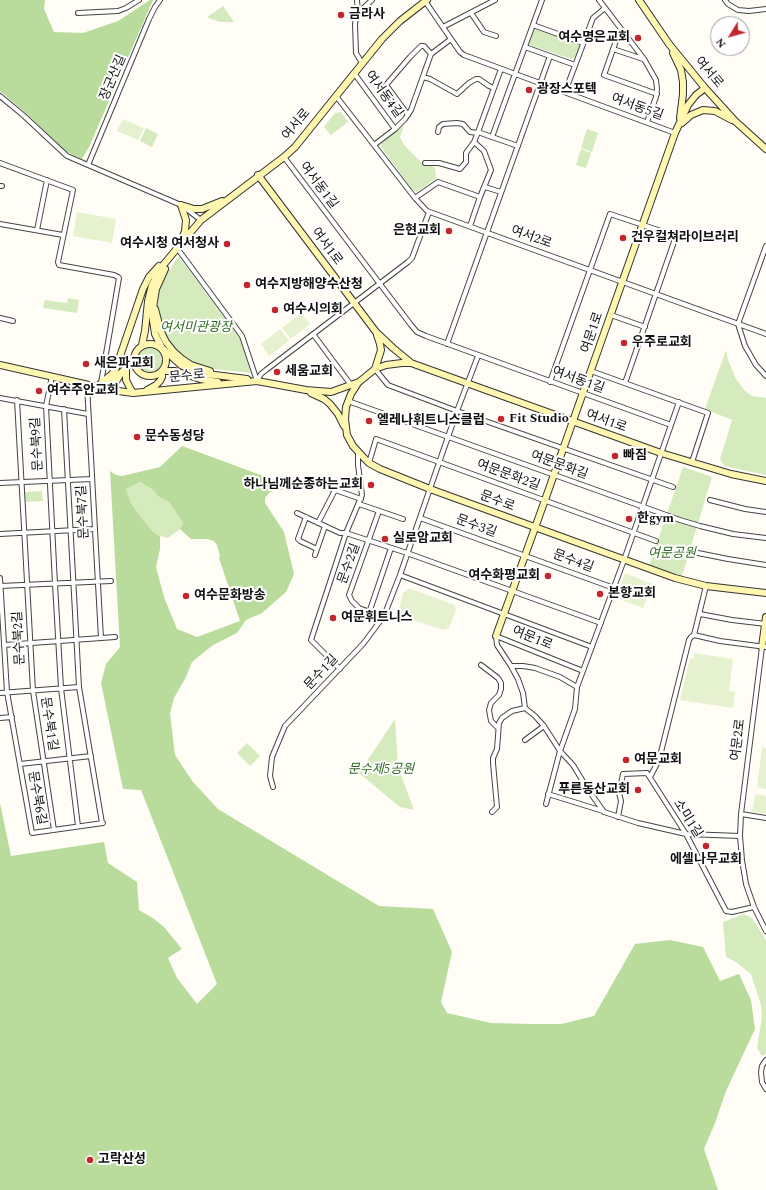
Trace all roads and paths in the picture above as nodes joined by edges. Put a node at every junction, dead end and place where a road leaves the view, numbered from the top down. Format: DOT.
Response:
graph roads {
  1 [pos="139,0"];
  2 [pos="160,0"];
  3 [pos="357,0"];
  4 [pos="372,0"];
  5 [pos="495,0"];
  6 [pos="542,0"];
  7 [pos="599,0"];
  8 [pos="725,0"];
  9 [pos="426,1"];
  10 [pos="640,1"];
  11 [pos="605,8"];
  12 [pos="766,9"];
  13 [pos="78,13"];
  14 [pos="358,13"];
  15 [pos="471,13"];
  16 [pos="533,25"];
  17 [pos="443,27"];
  18 [pos="623,32"];
  19 [pos="496,36"];
  20 [pos="451,39"];
  21 [pos="583,42"];
  22 [pos="669,44"];
  23 [pos="525,47"];
  24 [pos="613,49"];
  25 [pos="431,54"];
  26 [pos="550,56"];
  27 [pos="644,59"];
  28 [pos="362,63"];
  29 [pos="575,65"];
  30 [pos="501,69"];
  31 [pos="354,73"];
  32 [pos="515,74"];
  33 [pos="423,77"];
  34 [pos="541,84"];
  35 [pos="494,88"];
  36 [pos="705,88"];
  37 [pos="565,92"];
  38 [pos="657,94"];
  39 [pos="0,96"];
  40 [pos="336,96"];
  41 [pos="408,115"];
  42 [pos="735,121"];
  43 [pos="647,122"];
  44 [pos="679,125"];
  45 [pos="395,129"];
  46 [pos="438,132"];
  47 [pos="478,132"];
  48 [pos="675,133"];
  49 [pos="492,137"];
  50 [pos="474,142"];
  51 [pos="374,145"];
  52 [pos="518,146"];
  53 [pos="766,148"];
  54 [pos="284,157"];
  55 [pos="0,163"];
  56 [pos="425,163"];
  57 [pos="88,165"];
  58 [pos="258,176"];
  59 [pos="47,180"];
  60 [pos="485,187"];
  61 [pos="501,192"];
  62 [pos="480,197"];
  63 [pos="229,198"];
  64 [pos="415,198"];
  65 [pos="181,205"];
  66 [pos="429,212"];
  67 [pos="202,220"];
  68 [pos="0,224"];
  69 [pos="643,225"];
  70 [pos="470,226"];
  71 [pos="37,230"];
  72 [pos="487,232"];
  73 [pos="63,235"];
  74 [pos="176,249"];
  75 [pos="766,249"];
  76 [pos="590,270"];
  77 [pos="622,282"];
  78 [pos="380,284"];
  79 [pos="656,294"];
  80 [pos="154,299"];
  81 [pos="354,304"];
  82 [pos="611,315"];
  83 [pos="0,318"];
  84 [pos="14,321"];
  85 [pos="738,324"];
  86 [pos="645,327"];
  87 [pos="376,332"];
  88 [pos="313,334"];
  89 [pos="766,334"];
  90 [pos="447,344"];
  91 [pos="142,345"];
  92 [pos="162,348"];
  93 [pos="478,356"];
  94 [pos="134,359"];
  95 [pos="411,363"];
  96 [pos="0,365"];
  97 [pos="126,366"];
  98 [pos="375,369"];
  99 [pos="162,371"];
  100 [pos="591,371"];
  101 [pos="122,372"];
  102 [pos="52,376"];
  103 [pos="766,376"];
  104 [pos="232,377"];
  105 [pos="257,381"];
  106 [pos="359,382"];
  107 [pos="550,382"];
  108 [pos="625,383"];
  109 [pos="84,384"];
  110 [pos="100,384"];
  111 [pos="227,384"];
  112 [pos="468,384"];
  113 [pos="351,385"];
  114 [pos="111,390"];
  115 [pos="306,390"];
  116 [pos="142,392"];
  117 [pos="133,393"];
  118 [pos="583,394"];
  119 [pos="0,398"];
  120 [pos="17,400"];
  121 [pos="348,401"];
  122 [pos="679,402"];
  123 [pos="46,406"];
  124 [pos="64,409"];
  125 [pos="457,411"];
  126 [pos="88,414"];
  127 [pos="573,422"];
  128 [pos="671,425"];
  129 [pos="345,427"];
  130 [pos="448,436"];
  131 [pos="563,449"];
  132 [pos="358,452"];
  133 [pos="661,453"];
  134 [pos="440,462"];
  135 [pos="692,462"];
  136 [pos="368,463"];
  137 [pos="554,474"];
  138 [pos="92,479"];
  139 [pos="68,480"];
  140 [pos="652,480"];
  141 [pos="50,481"];
  142 [pos="766,481"];
  143 [pos="21,482"];
  144 [pos="0,483"];
  145 [pos="324,486"];
  146 [pos="673,487"];
  147 [pos="430,489"];
  148 [pos="335,490"];
  149 [pos="545,500"];
  150 [pos="710,500"];
  151 [pos="360,502"];
  152 [pos="643,507"];
  153 [pos="379,511"];
  154 [pos="766,512"];
  155 [pos="297,513"];
  156 [pos="306,517"];
  157 [pos="420,518"];
  158 [pos="403,520"];
  159 [pos="318,523"];
  160 [pos="325,526"];
  161 [pos="535,527"];
  162 [pos="95,529"];
  163 [pos="70,530"];
  164 [pos="52,531"];
  165 [pos="24,533"];
  166 [pos="346,533"];
  167 [pos="634,533"];
  168 [pos="0,534"];
  169 [pos="766,538"];
  170 [pos="369,541"];
  171 [pos="656,541"];
  172 [pos="391,548"];
  173 [pos="317,549"];
  174 [pos="693,552"];
  175 [pos="407,553"];
  176 [pos="315,555"];
  177 [pos="525,556"];
  178 [pos="624,560"];
  179 [pos="766,565"];
  180 [pos="400,575"];
  181 [pos="0,578"];
  182 [pos="111,581"];
  183 [pos="98,582"];
  184 [pos="73,583"];
  185 [pos="55,584"];
  186 [pos="27,585"];
  187 [pos="0,586"];
  188 [pos="706,586"];
  189 [pos="614,588"];
  190 [pos="512,591"];
  191 [pos="766,593"];
  192 [pos="503,614"];
  193 [pos="700,614"];
  194 [pos="766,621"];
  195 [pos="601,623"];
  196 [pos="694,635"];
  197 [pos="496,636"];
  198 [pos="115,637"];
  199 [pos="101,638"];
  200 [pos="77,640"];
  201 [pos="59,641"];
  202 [pos="30,643"];
  203 [pos="4,645"];
  204 [pos="592,647"];
  205 [pos="764,647"];
  206 [pos="481,665"];
  207 [pos="511,666"];
  208 [pos="6,668"];
  209 [pos="340,668"];
  210 [pos="0,669"];
  211 [pos="583,671"];
  212 [pos="79,687"];
  213 [pos="577,687"];
  214 [pos="61,688"];
  215 [pos="33,690"];
  216 [pos="7,692"];
  217 [pos="0,693"];
  218 [pos="525,708"];
  219 [pos="12,717"];
  220 [pos="0,718"];
  221 [pos="544,726"];
  222 [pos="498,728"];
  223 [pos="525,740"];
  224 [pos="560,751"];
  225 [pos="91,756"];
  226 [pos="70,758"];
  227 [pos="43,762"];
  228 [pos="20,764"];
  229 [pos="650,777"];
  230 [pos="273,788"];
  231 [pos="548,794"];
  232 [pos="546,804"];
  233 [pos="492,812"];
  234 [pos="604,812"];
  235 [pos="741,814"];
  236 [pos="618,817"];
  237 [pos="766,818"];
  238 [pos="78,826"];
  239 [pos="54,830"];
  240 [pos="686,834"];
  241 [pos="740,836"];
  242 [pos="754,907"];
  243 [pos="766,931"];
  244 [pos="766,1060"];
  245 [pos="766,1089"];
  1 -- 13 [label="street"];
  2 -- 57 [label="street, 장군산길"];
  3 -- 14 [label="street"];
  4 -- 14 [label="street"];
  5 -- 15 [label="street"];
  6 -- 16 [label="street"];
  7 -- 11 [label="street"];
  8 -- 12 [label="street"];
  9 -- 17 [label="street, 여서동5길"];
  9 -- 28 [label="street, 여서로"];
  10 -- 22 [label="street, 여서로"];
  11 -- 18 [label="street"];
  11 -- 21 [label="street"];
  14 -- 28 [label="street"];
  15 -- 17 [label="street"];
  15 -- 19 [label="street"];
  16 -- 21 [label="street"];
  16 -- 23 [label="street"];
  17 -- 20 [label="street, 여서동5길"];
  18 -- 24 [label="street"];
  18 -- 27 [label="street"];
  20 -- 25 [label="street"];
  20 -- 30 [label="street, 여서동5길"];
  21 -- 29 [label="street"];
  22 -- 36 [label="street, 여서로"];
  22 -- 44 [label="street"];
  23 -- 26 [label="street"];
  23 -- 32 [label="street"];
  24 -- 27 [label="street"];
  24 -- 38 [label="street"];
  25 -- 33 [label="street, 여서동4길"];
  25 -- 41 [label="street, 여서동4길"];
  26 -- 29 [label="street"];
  26 -- 34 [label="street"];
  27 -- 38 [label="street"];
  28 -- 31 [label="street, 여서로"];
  29 -- 37 [label="street"];
  30 -- 32 [label="street, 여서동5길"];
  30 -- 35 [label="street"];
  31 -- 40 [label="street, 여서로"];
  31 -- 45 [label="street, 여서동4길"];
  32 -- 34 [label="street, 여서동5길"];
  32 -- 49 [label="street"];
  33 -- 35 [label="street"];
  33 -- 41 [label="street, 여서동4길"];
  34 -- 37 [label="street, 여서동5길"];
  34 -- 52 [label="street"];
  35 -- 47 [label="street"];
  36 -- 42 [label="street, 여서로"];
  36 -- 44 [label="street, 여문1로"];
  37 -- 43 [label="street, 여서동5길"];
  38 -- 43 [label="street"];
  39 -- 57 [label="street"];
  40 -- 51 [label="street, 여서2로"];
  40 -- 54 [label="street, 여서로"];
  41 -- 45 [label="street, 여서동4길"];
  42 -- 44 [label="street"];
  42 -- 53 [label="street, 여서로"];
  43 -- 48 [label="street, 여서동5길"];
  44 -- 48 [label="street, 여문1로"];
  45 -- 51 [label="street, 여서동4길"];
  46 -- 47 [label="street"];
  47 -- 49 [label="street"];
  47 -- 50 [label="street"];
  48 -- 69 [label="street, 여문1로"];
  49 -- 52 [label="street"];
  50 -- 56 [label="street"];
  50 -- 60 [label="street"];
  51 -- 64 [label="street, 여서2로"];
  52 -- 61 [label="street"];
  54 -- 58 [label="street, 여서로"];
  54 -- 78 [label="street, 여서동1길"];
  55 -- 59 [label="street"];
  57 -- 65 [label="street"];
  58 -- 63 [label="street, 여서로"];
  58 -- 81 [label="street, 여서1로"];
  59 -- 71 [label="street"];
  59 -- 73 [label="street"];
  60 -- 61 [label="street"];
  60 -- 62 [label="street"];
  61 -- 72 [label="street"];
  62 -- 64 [label="street"];
  62 -- 70 [label="street"];
  63 -- 65 [label="street"];
  63 -- 67 [label="street, 여서로"];
  64 -- 66 [label="street, 여서2로"];
  65 -- 67 [label="street"];
  65 -- 74 [label="street"];
  66 -- 70 [label="street, 여서2로"];
  66 -- 78 [label="street"];
  67 -- 74 [label="street, 여서로"];
  68 -- 71 [label="street"];
  69 -- 76 [label="street"];
  69 -- 77 [label="street, 여문1로"];
  69 -- 79 [label="street"];
  70 -- 72 [label="street, 여서2로"];
  71 -- 73 [label="street"];
  72 -- 76 [label="street, 여서2로"];
  72 -- 90 [label="street"];
  73 -- 110 [label="street"];
  74 -- 80 [label="street"];
  74 -- 91 [label="street"];
  74 -- 105 [label="street"];
  74 -- 110 [label="street"];
  75 -- 85 [label="street"];
  76 -- 77 [label="street, 여서2로"];
  76 -- 107 [label="street"];
  77 -- 79 [label="street, 여서2로"];
  77 -- 82 [label="street, 여문1로"];
  78 -- 81 [label="street"];
  78 -- 90 [label="street, 여서동1길"];
  79 -- 85 [label="street, 여서2로"];
  79 -- 86 [label="street"];
  80 -- 92 [label="street"];
  80 -- 104 [label="street"];
  81 -- 87 [label="street, 여서1로"];
  81 -- 88 [label="street"];
  82 -- 86 [label="street"];
  82 -- 100 [label="street, 여문1로"];
  83 -- 84 [label="street"];
  85 -- 89 [label="street, 여서2로"];
  85 -- 103 [label="street"];
  86 -- 108 [label="street"];
  87 -- 95 [label="street, 여서1로"];
  87 -- 98 [label="street"];
  88 -- 105 [label="street"];
  88 -- 113 [label="street"];
  90 -- 93 [label="street, 여서동1길"];
  91 -- 92 [label="street"];
  91 -- 94 [label="street"];
  92 -- 99 [label="street"];
  92 -- 104 [label="street"];
  93 -- 107 [label="street, 여서동1길"];
  93 -- 112 [label="street"];
  94 -- 97 [label="street"];
  94 -- 99 [label="street"];
  95 -- 98 [label="street, 여서1로"];
  95 -- 112 [label="street, 여서1로"];
  96 -- 102 [label="street"];
  97 -- 101 [label="street"];
  97 -- 117 [label="street"];
  98 -- 106 [label="street"];
  98 -- 125 [label="street"];
  99 -- 111 [label="street"];
  99 -- 116 [label="street"];
  100 -- 108 [label="street"];
  100 -- 118 [label="street, 여문1로"];
  101 -- 110 [label="street"];
  101 -- 114 [label="street"];
  102 -- 109 [label="street"];
  102 -- 123 [label="street"];
  104 -- 105 [label="street"];
  105 -- 111 [label="street, 문수로"];
  105 -- 115 [label="street, 문수로"];
  106 -- 113 [label="street"];
  106 -- 121 [label="street, 문수로"];
  107 -- 118 [label="street, 여서동1길"];
  108 -- 122 [label="street"];
  109 -- 110 [label="street"];
  109 -- 114 [label="street, 문수로"];
  109 -- 126 [label="street, 문수북7길"];
  111 -- 116 [label="street, 문수로"];
  112 -- 125 [label="street, 문수1길"];
  112 -- 127 [label="street, 여서1로"];
  113 -- 115 [label="street"];
  114 -- 117 [label="street, 문수로"];
  115 -- 129 [label="street"];
  116 -- 117 [label="street, 문수로"];
  118 -- 127 [label="street, 여문1로"];
  118 -- 128 [label="street, 여서동1길"];
  119 -- 120 [label="street, 문수북9길"];
  120 -- 123 [label="street, 문수북9길"];
  120 -- 143 [label="street, 문수북9길"];
  121 -- 129 [label="street, 문수로"];
  121 -- 130 [label="street, 여문문화길"];
  122 -- 128 [label="street"];
  122 -- 135 [label="street"];
  123 -- 124 [label="street, 문수북9길"];
  123 -- 141 [label="street, 문수북9길"];
  124 -- 126 [label="street, 문수북9길"];
  124 -- 139 [label="street"];
  125 -- 130 [label="street, 문수1길"];
  125 -- 131 [label="street"];
  126 -- 138 [label="street, 문수북7길"];
  127 -- 131 [label="street, 여문1로"];
  127 -- 133 [label="street, 여서1로"];
  128 -- 133 [label="street"];
  129 -- 132 [label="street, 문수로"];
  130 -- 134 [label="street, 문수1길"];
  130 -- 137 [label="street, 여문문화길"];
  131 -- 137 [label="street, 여문1로"];
  131 -- 140 [label="street"];
  132 -- 136 [label="street, 문수로"];
  132 -- 151 [label="street, 문수2길"];
  133 -- 135 [label="street, 여서1로"];
  133 -- 140 [label="street"];
  134 -- 136 [label="street, 여문문화2길"];
  134 -- 147 [label="street, 문수1길"];
  134 -- 149 [label="street, 여문문화2길"];
  135 -- 142 [label="street, 여서1로"];
  136 -- 147 [label="street, 문수로"];
  137 -- 149 [label="street, 여문1로"];
  137 -- 152 [label="street, 여문문화길"];
  138 -- 139 [label="street"];
  138 -- 162 [label="street, 문수북7길"];
  139 -- 141 [label="street"];
  139 -- 163 [label="street"];
  140 -- 146 [label="street"];
  140 -- 152 [label="street"];
  141 -- 143 [label="street"];
  141 -- 164 [label="street, 문수북9길"];
  143 -- 144 [label="street"];
  143 -- 165 [label="street, 문수북9길"];
  145 -- 148 [label="street"];
  147 -- 157 [label="street, 문수1길"];
  147 -- 161 [label="street, 문수로"];
  148 -- 151 [label="street"];
  148 -- 159 [label="street"];
  149 -- 161 [label="street, 여문1로"];
  149 -- 167 [label="street, 여문문화2길"];
  150 -- 154 [label="street"];
  151 -- 153 [label="street"];
  151 -- 166 [label="street, 문수2길"];
  152 -- 167 [label="street"];
  152 -- 169 [label="street, 여문문화길"];
  153 -- 158 [label="street"];
  153 -- 170 [label="street, 문수2길"];
  155 -- 156 [label="street, 문수2길"];
  156 -- 159 [label="street, 문수2길"];
  156 -- 173 [label="street"];
  157 -- 175 [label="street, 문수1길"];
  157 -- 177 [label="street, 문수3길"];
  159 -- 160 [label="street, 문수2길"];
  160 -- 166 [label="street, 문수2길"];
  160 -- 173 [label="street"];
  161 -- 177 [label="street, 여문1로"];
  161 -- 178 [label="street, 문수로"];
  162 -- 163 [label="street"];
  162 -- 183 [label="street, 문수북7길"];
  163 -- 164 [label="street"];
  163 -- 184 [label="street"];
  164 -- 165 [label="street"];
  164 -- 185 [label="street, 문수북9길"];
  165 -- 168 [label="street"];
  165 -- 186 [label="street, 문수북2길"];
  166 -- 170 [label="street, 문수2길"];
  166 -- 209 [label="street, 문수2길"];
  167 -- 171 [label="street, 여문문화2길"];
  167 -- 178 [label="street"];
  170 -- 172 [label="street, 문수2길"];
  170 -- 172 [label="street, 문수2길"];
  172 -- 175 [label="street, 문수2길"];
  173 -- 176 [label="street"];
  174 -- 179 [label="street"];
  175 -- 180 [label="street, 문수1길"];
  175 -- 190 [label="street"];
  177 -- 189 [label="street, 문수4길"];
  177 -- 190 [label="street, 여문1로"];
  178 -- 188 [label="street, 문수로"];
  178 -- 189 [label="street"];
  180 -- 192 [label="street, 여문1로"];
  180 -- 209 [label="street, 문수1길"];
  181 -- 187 [label="street, 문수북6길"];
  182 -- 183 [label="street"];
  183 -- 184 [label="street"];
  183 -- 199 [label="street, 문수북7길"];
  184 -- 185 [label="street"];
  184 -- 200 [label="street"];
  185 -- 186 [label="street"];
  185 -- 201 [label="street"];
  186 -- 187 [label="street"];
  186 -- 202 [label="street, 문수북2길"];
  187 -- 203 [label="street, 문수북6길"];
  188 -- 191 [label="street, 문수로"];
  188 -- 193 [label="street"];
  189 -- 195 [label="street"];
  190 -- 192 [label="street, 여문1로"];
  190 -- 195 [label="street"];
  192 -- 197 [label="street, 여문1로"];
  192 -- 204 [label="street, 여문1로"];
  193 -- 194 [label="street, 여문2로"];
  193 -- 196 [label="street"];
  194 -- 205 [label="street, 여문2로"];
  195 -- 204 [label="street"];
  196 -- 205 [label="street"];
  196 -- 229 [label="street"];
  197 -- 207 [label="street"];
  197 -- 211 [label="street, 여문1로"];
  198 -- 199 [label="street"];
  199 -- 200 [label="street"];
  200 -- 201 [label="street"];
  200 -- 212 [label="street"];
  201 -- 202 [label="street"];
  201 -- 214 [label="street"];
  202 -- 203 [label="street"];
  202 -- 215 [label="street, 문수북2길"];
  203 -- 208 [label="street, 문수북6길"];
  204 -- 211 [label="street"];
  205 -- 235 [label="street, 여문2로"];
  206 -- 222 [label="street"];
  207 -- 213 [label="street"];
  207 -- 218 [label="street"];
  208 -- 210 [label="street"];
  208 -- 216 [label="street, 문수북6길"];
  209 -- 230 [label="street, 문수1길"];
  211 -- 213 [label="street"];
  212 -- 214 [label="street, 문수북1길"];
  212 -- 225 [label="street"];
  213 -- 224 [label="street"];
  214 -- 215 [label="street, 문수북1길"];
  214 -- 226 [label="street, 문수북1길"];
  215 -- 216 [label="street, 문수북1길"];
  215 -- 227 [label="street, 문수북1길"];
  216 -- 217 [label="street, 문수북1길"];
  216 -- 219 [label="street, 문수북6길"];
  218 -- 221 [label="street"];
  218 -- 222 [label="street"];
  219 -- 220 [label="street"];
  219 -- 228 [label="street, 문수북6길"];
  221 -- 223 [label="street"];
  221 -- 224 [label="street"];
  222 -- 233 [label="street"];
  224 -- 231 [label="street"];
  224 -- 234 [label="street"];
  225 -- 226 [label="street"];
  225 -- 238 [label="street, 문수북6길"];
  226 -- 227 [label="street"];
  226 -- 238 [label="street, 문수북1길"];
  227 -- 228 [label="street"];
  227 -- 239 [label="street, 문수북1길"];
  228 -- 239 [label="street, 문수북6길"];
  229 -- 236 [label="street"];
  229 -- 240 [label="street, 소미1길"];
  231 -- 232 [label="street"];
  231 -- 234 [label="street"];
  234 -- 236 [label="street"];
  235 -- 237 [label="street"];
  235 -- 241 [label="street, 여문2로"];
  236 -- 240 [label="street"];
  238 -- 239 [label="street, 문수북6길"];
  240 -- 241 [label="street"];
  240 -- 242 [label="street, 소미1길"];
  241 -- 242 [label="street, 여문2로"];
  242 -- 243 [label="street, 여문2로"];
  244 -- 245 [label="street"];
}
